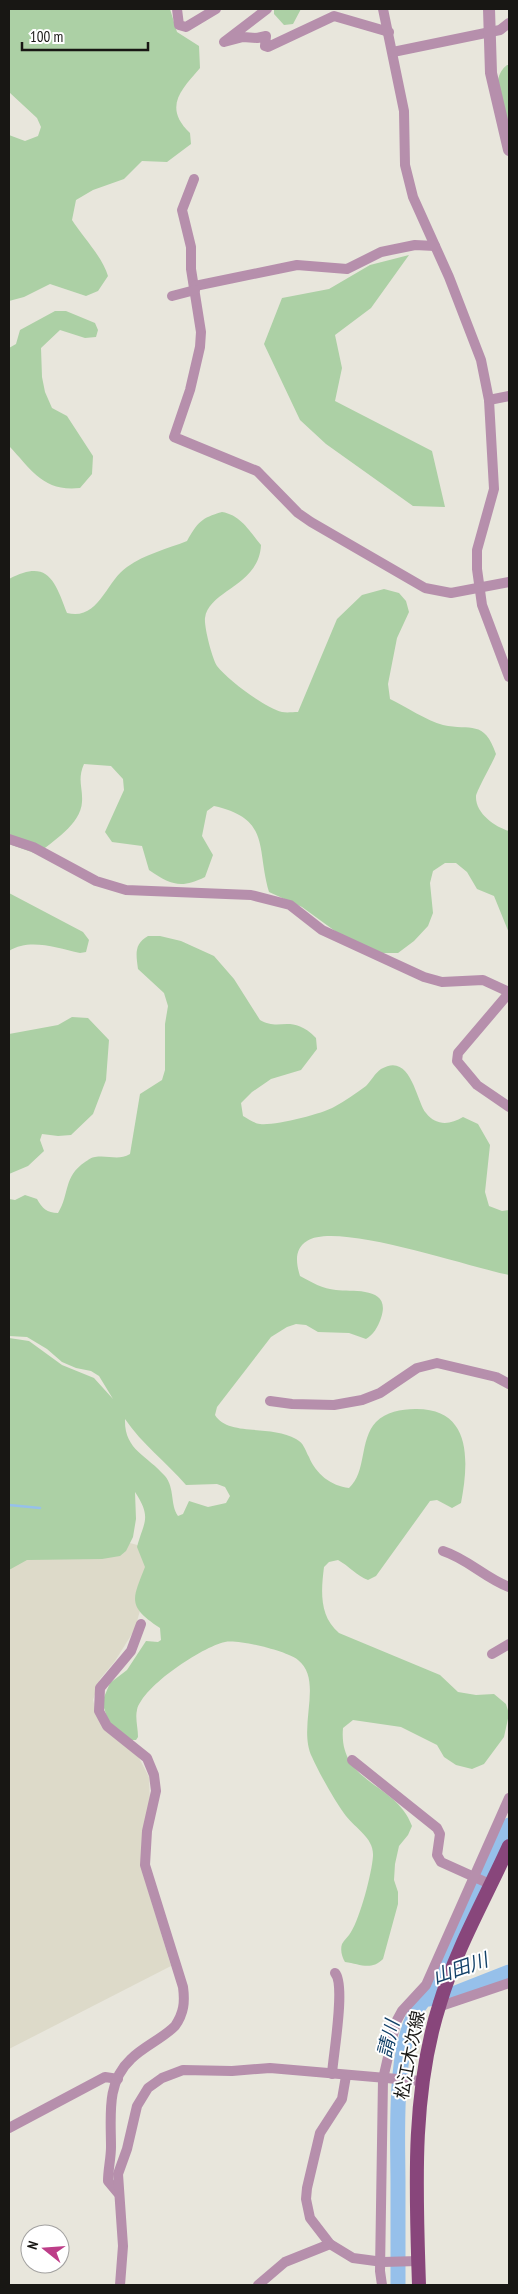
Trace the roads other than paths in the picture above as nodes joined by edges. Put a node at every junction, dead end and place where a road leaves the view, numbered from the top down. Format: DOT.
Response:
graph roads {
  1 [pos="177,9"];
  2 [pos="216,9"];
  3 [pos="267,9"];
  4 [pos="383,9"];
  5 [pos="489,9"];
  6 [pos="509,23"];
  7 [pos="388,32"];
  8 [pos="490,32"];
  9 [pos="393,52"];
  10 [pos="509,150"];
  11 [pos="194,179"];
  12 [pos="435,246"];
  13 [pos="195,288"];
  14 [pos="172,296"];
  15 [pos="509,396"];
  16 [pos="489,400"];
  17 [pos="509,582"];
  18 [pos="478,588"];
  19 [pos="509,677"];
  20 [pos="9,839"];
  21 [pos="509,993"];
  22 [pos="509,1107"];
  23 [pos="509,1384"];
  24 [pos="270,1400"];
  25 [pos="443,1552"];
  26 [pos="509,1587"];
  27 [pos="141,1624"];
  28 [pos="509,1644"];
  29 [pos="492,1654"];
  30 [pos="352,1760"];
  31 [pos="509,1798"];
  32 [pos="509,1846"];
  33 [pos="474,1876"];
  34 [pos="489,1884"];
  35 [pos="335,1974"];
  36 [pos="509,1982"];
  37 [pos="440,2000"];
  38 [pos="332,2074"];
  39 [pos="346,2076"];
  40 [pos="118,2079"];
  41 [pos="385,2079"];
  42 [pos="421,2081"];
  43 [pos="9,2128"];
  44 [pos="118,2193"];
  45 [pos="330,2244"];
  46 [pos="381,2261"];
  47 [pos="413,2261"];
  48 [pos="120,2285"];
  49 [pos="258,2285"];
  50 [pos="382,2285"];
  51 [pos="419,2285"];
  1 -- 2 [label="street"];
  3 -- 7 [label="street"];
  4 -- 7 [label="street"];
  5 -- 8 [label="street"];
  6 -- 8 [label="street"];
  7 -- 9 [label="street"];
  8 -- 9 [label="street"];
  8 -- 10 [label="street"];
  9 -- 12 [label="street"];
  11 -- 13 [label="street"];
  12 -- 13 [label="street"];
  12 -- 16 [label="street"];
  13 -- 14 [label="street"];
  13 -- 18 [label="street"];
  15 -- 16 [label="street"];
  16 -- 18 [label="street"];
  17 -- 18 [label="street"];
  18 -- 19 [label="street"];
  20 -- 21 [label="street"];
  21 -- 22 [label="street"];
  23 -- 24 [label="street"];
  25 -- 26 [label="street"];
  27 -- 40 [label="street"];
  28 -- 29 [label="street"];
  30 -- 33 [label="street"];
  31 -- 33 [label="street"];
  32 -- 34 [label="main road, 松江木次線"];
  33 -- 34 [label="street"];
  33 -- 41 [label="street"];
  34 -- 37 [label="main road, 松江木次線"];
  35 -- 38 [label="street"];
  36 -- 37 [label="street"];
  37 -- 42 [label="main road, 松江木次線"];
  38 -- 39 [label="street"];
  38 -- 44 [label="street"];
  39 -- 41 [label="street"];
  39 -- 45 [label="street"];
  40 -- 43 [label="street"];
  40 -- 44 [label="street"];
  41 -- 42 [label="street"];
  41 -- 46 [label="street"];
  42 -- 47 [label="main road, 松江木次線"];
  44 -- 48 [label="street"];
  45 -- 46 [label="street"];
  45 -- 49 [label="street"];
  46 -- 47 [label="street"];
  46 -- 50 [label="street"];
  47 -- 51 [label="main road, 松江木次線"];
}
